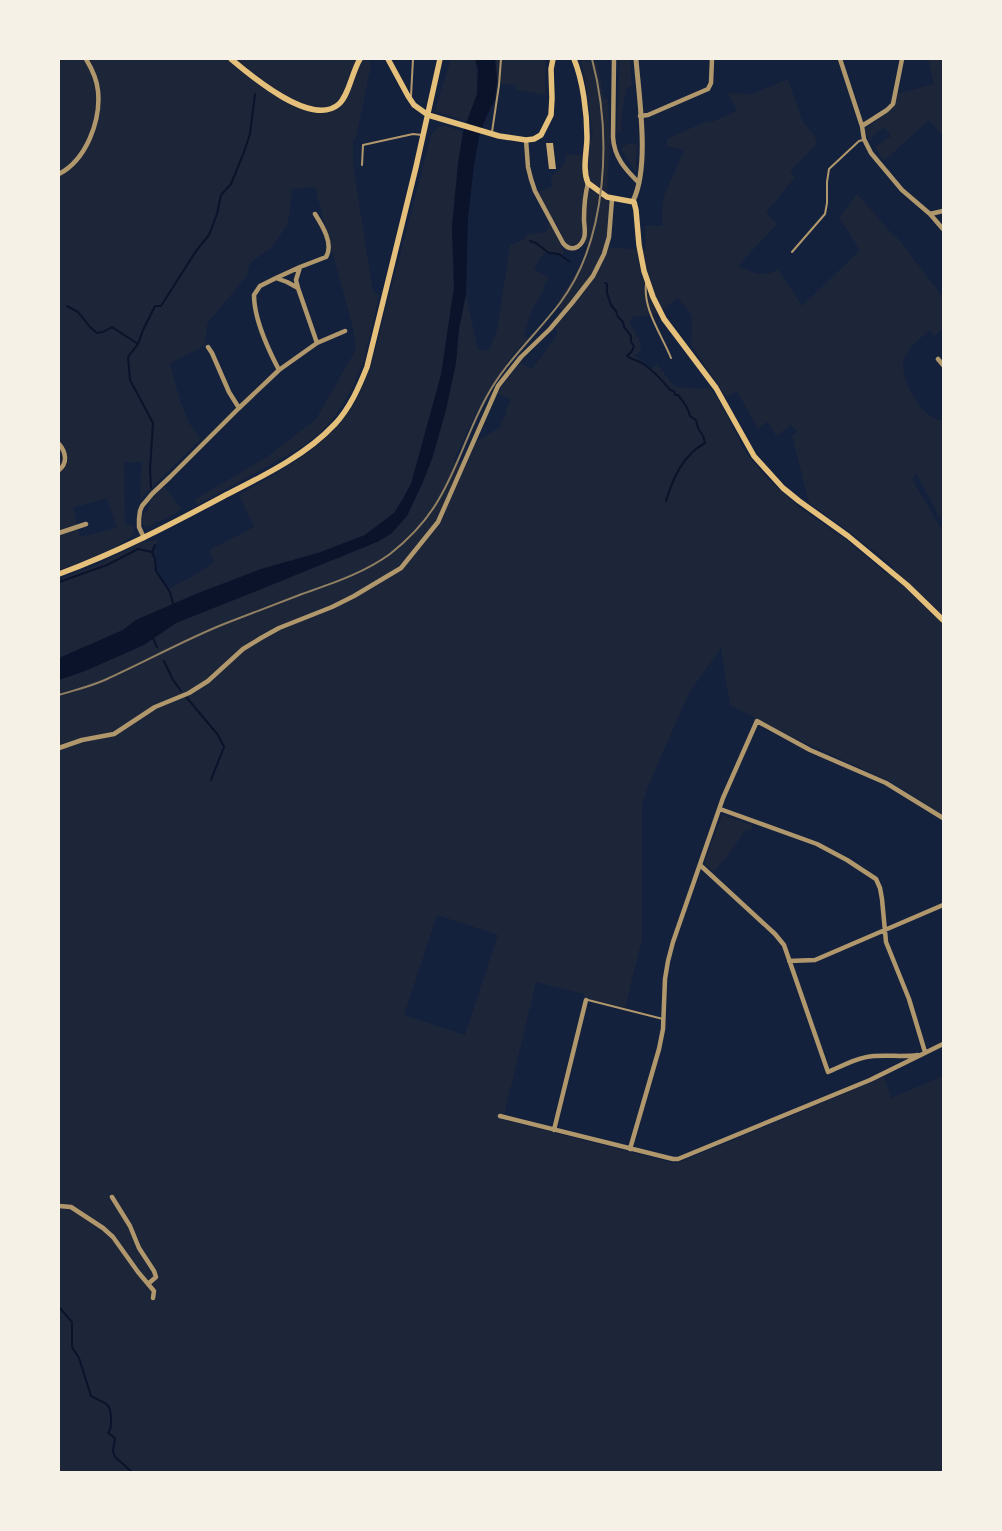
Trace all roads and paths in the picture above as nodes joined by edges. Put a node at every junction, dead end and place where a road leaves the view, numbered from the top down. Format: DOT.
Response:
graph roads {
  1 [pos="86,59"];
  2 [pos="231,59"];
  3 [pos="360,59"];
  4 [pos="388,59"];
  5 [pos="413,59"];
  6 [pos="440,59"];
  7 [pos="501,59"];
  8 [pos="553,59"];
  9 [pos="574,59"];
  10 [pos="614,59"];
  11 [pos="636,59"];
  12 [pos="712,59"];
  13 [pos="840,59"];
  14 [pos="902,59"];
  15 [pos="411,101"];
  16 [pos="428,115"];
  17 [pos="640,116"];
  18 [pos="862,126"];
  19 [pos="492,134"];
  20 [pos="423,135"];
  21 [pos="864,139"];
  22 [pos="526,140"];
  23 [pos="362,165"];
  24 [pos="59,174"];
  25 [pos="639,183"];
  26 [pos="590,185"];
  27 [pos="610,198"];
  28 [pos="633,201"];
  29 [pos="943,211"];
  30 [pos="315,214"];
  31 [pos="930,214"];
  32 [pos="943,229"];
  33 [pos="792,252"];
  34 [pos="300,267"];
  35 [pos="276,278"];
  36 [pos="647,282"];
  37 [pos="298,288"];
  38 [pos="344,331"];
  39 [pos="317,344"];
  40 [pos="208,346"];
  41 [pos="671,358"];
  42 [pos="938,359"];
  43 [pos="943,365"];
  44 [pos="280,370"];
  45 [pos="238,408"];
  46 [pos="59,444"];
  47 [pos="59,470"];
  48 [pos="86,524"];
  49 [pos="59,533"];
  50 [pos="144,538"];
  51 [pos="59,574"];
  52 [pos="943,620"];
  53 [pos="59,748"];
  54 [pos="720,809"];
  55 [pos="943,818"];
  56 [pos="700,865"];
  57 [pos="943,905"];
  58 [pos="885,929"];
  59 [pos="789,961"];
  60 [pos="586,1000"];
  61 [pos="663,1019"];
  62 [pos="943,1044"];
  63 [pos="925,1052"];
  64 [pos="920,1055"];
  65 [pos="500,1116"];
  66 [pos="554,1130"];
  67 [pos="630,1149"];
  68 [pos="112,1197"];
  69 [pos="59,1206"];
  70 [pos="148,1284"];
  71 [pos="153,1298"];
  1 -- 24 [label="street"];
  2 -- 3 [label="main road"];
  4 -- 15 [label="main road"];
  5 -- 15 [label="lane"];
  6 -- 16 [label="main road"];
  7 -- 19 [label="lane"];
  8 -- 22 [label="main road"];
  9 -- 26 [label="main road"];
  10 -- 25 [label="street"];
  11 -- 17 [label="street"];
  12 -- 17 [label="street"];
  13 -- 18 [label="street"];
  14 -- 18 [label="street"];
  15 -- 16 [label="main road"];
  16 -- 19 [label="main road"];
  16 -- 20 [label="main road"];
  17 -- 25 [label="street"];
  18 -- 21 [label="street"];
  19 -- 22 [label="main road"];
  20 -- 23 [label="lane"];
  20 -- 50 [label="main road"];
  21 -- 31 [label="street"];
  21 -- 33 [label="lane"];
  22 -- 26 [label="street"];
  25 -- 28 [label="street"];
  26 -- 27 [label="main road"];
  27 -- 28 [label="main road"];
  27 -- 53 [label="street"];
  28 -- 36 [label="main road"];
  29 -- 31 [label="street"];
  30 -- 34 [label="street"];
  31 -- 32 [label="street"];
  34 -- 35 [label="street"];
  34 -- 37 [label="street"];
  35 -- 37 [label="street"];
  35 -- 44 [label="street"];
  36 -- 41 [label="lane"];
  36 -- 52 [label="main road"];
  37 -- 39 [label="street"];
  38 -- 39 [label="street"];
  39 -- 44 [label="street"];
  40 -- 45 [label="street"];
  42 -- 43 [label="street"];
  44 -- 45 [label="street"];
  45 -- 50 [label="street"];
  46 -- 47 [label="street"];
  48 -- 49 [label="street"];
  50 -- 51 [label="main road"];
  54 -- 55 [label="street"];
  54 -- 56 [label="street"];
  54 -- 58 [label="street"];
  56 -- 59 [label="street"];
  56 -- 61 [label="street"];
  57 -- 58 [label="street"];
  58 -- 59 [label="street"];
  58 -- 63 [label="street"];
  59 -- 64 [label="street"];
  60 -- 61 [label="lane"];
  60 -- 66 [label="street"];
  61 -- 67 [label="street"];
  62 -- 63 [label="street"];
  63 -- 64 [label="street"];
  64 -- 67 [label="street"];
  65 -- 66 [label="street"];
  66 -- 67 [label="street"];
  68 -- 70 [label="street"];
  69 -- 70 [label="street"];
  70 -- 71 [label="street"];
}
